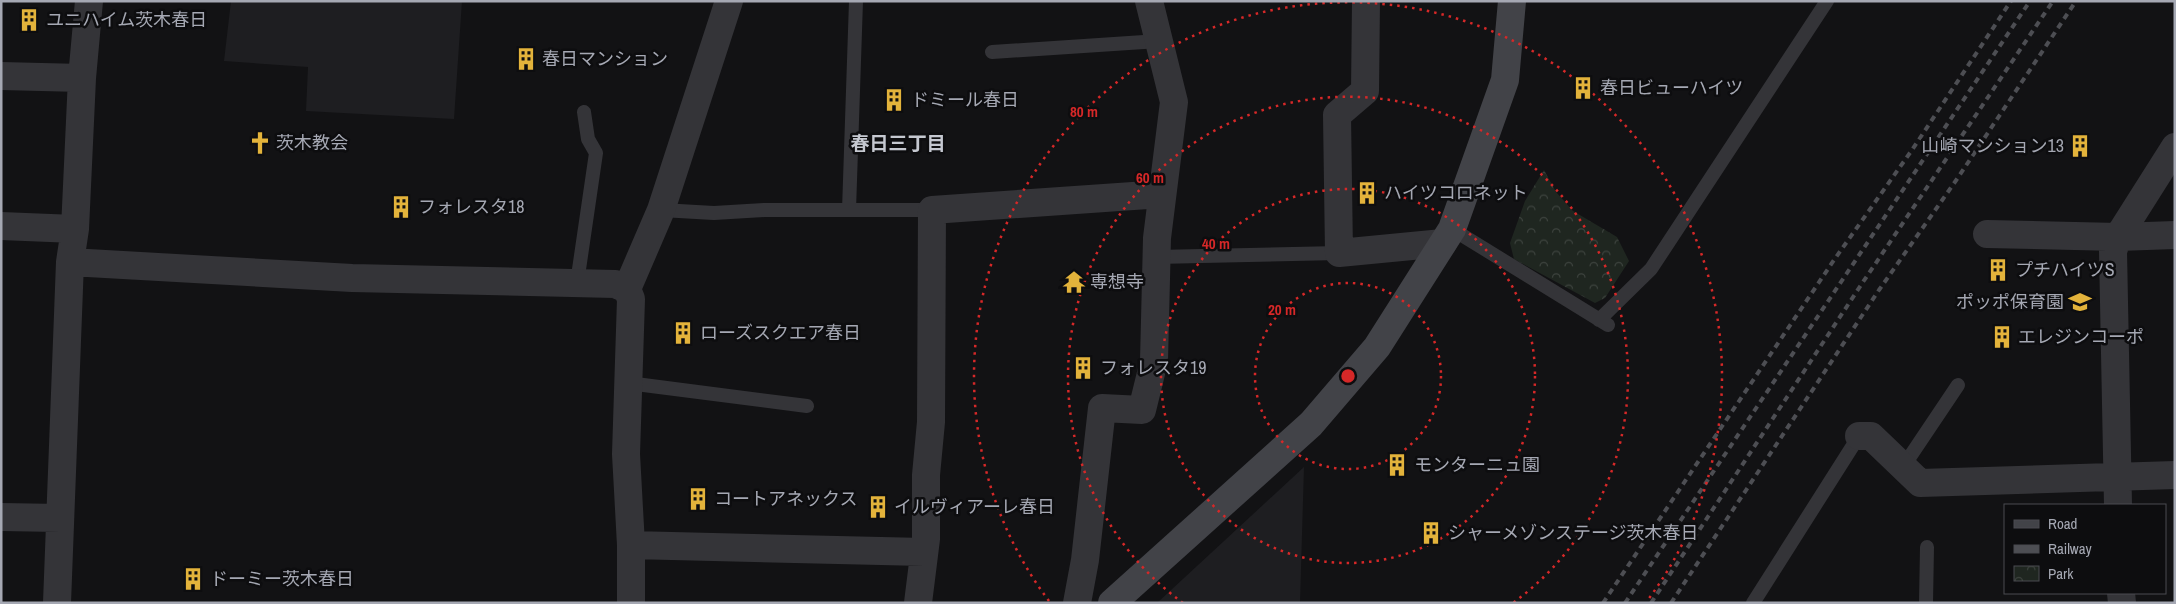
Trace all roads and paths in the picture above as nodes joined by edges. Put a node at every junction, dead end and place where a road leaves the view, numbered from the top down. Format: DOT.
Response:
graph roads {
  1 [pos="89,1"];
  2 [pos="729,1"];
  3 [pos="856,1"];
  4 [pos="1148,1"];
  5 [pos="1366,1"];
  6 [pos="1512,1"];
  7 [pos="1827,1"];
  8 [pos="1160,41"];
  9 [pos="992,52"];
  10 [pos="1,76"];
  11 [pos="82,78"];
  12 [pos="584,112"];
  13 [pos="2175,147"];
  14 [pos="1162,194"];
  15 [pos="661,210"];
  16 [pos="850,210"];
  17 [pos="932,210"];
  18 [pos="1,226"];
  19 [pos="75,229"];
  20 [pos="1987,234"];
  21 [pos="2175,235"];
  22 [pos="1447,236"];
  23 [pos="2118,237"];
  24 [pos="1339,253"];
  25 [pos="1156,257"];
  26 [pos="70,262"];
  27 [pos="577,283"];
  28 [pos="627,289"];
  29 [pos="628,383"];
  30 [pos="1958,386"];
  31 [pos="807,406"];
  32 [pos="1859,436"];
  33 [pos="1904,467"];
  34 [pos="2175,475"];
  35 [pos="2117,478"];
  36 [pos="2118,504"];
  37 [pos="1,517"];
  38 [pos="60,518"];
  39 [pos="631,545"];
  40 [pos="1927,547"];
  41 [pos="924,552"];
  42 [pos="57,603"];
  43 [pos="631,603"];
  44 [pos="918,603"];
  45 [pos="1077,603"];
  46 [pos="1112,603"];
  47 [pos="1753,603"];
  48 [pos="1926,603"];
  1 -- 11 [label="street"];
  2 -- 15 [label="street"];
  3 -- 16 [label="lane"];
  4 -- 8 [label="street"];
  5 -- 24 [label="street"];
  6 -- 22 [label="street"];
  7 -- 22 [label="lane"];
  8 -- 9 [label="lane"];
  8 -- 14 [label="street"];
  10 -- 11 [label="street"];
  11 -- 19 [label="street"];
  12 -- 27 [label="lane"];
  13 -- 23 [label="street"];
  14 -- 17 [label="street"];
  14 -- 25 [label="street"];
  15 -- 16 [label="lane"];
  15 -- 28 [label="street"];
  16 -- 17 [label="lane"];
  17 -- 41 [label="street"];
  18 -- 19 [label="street"];
  19 -- 26 [label="street"];
  20 -- 23 [label="street"];
  21 -- 23 [label="street"];
  22 -- 24 [label="street"];
  22 -- 46 [label="street"];
  23 -- 35 [label="street"];
  24 -- 25 [label="lane"];
  25 -- 45 [label="street"];
  26 -- 27 [label="street"];
  26 -- 38 [label="street"];
  27 -- 28 [label="street"];
  28 -- 29 [label="street"];
  29 -- 31 [label="lane"];
  29 -- 39 [label="street"];
  30 -- 33 [label="lane"];
  32 -- 33 [label="street"];
  32 -- 47 [label="lane"];
  33 -- 35 [label="street"];
  34 -- 35 [label="street"];
  35 -- 36 [label="street"];
  37 -- 38 [label="street"];
  38 -- 42 [label="street"];
  39 -- 41 [label="street"];
  39 -- 43 [label="street"];
  40 -- 48 [label="lane"];
  41 -- 44 [label="street"];
}
